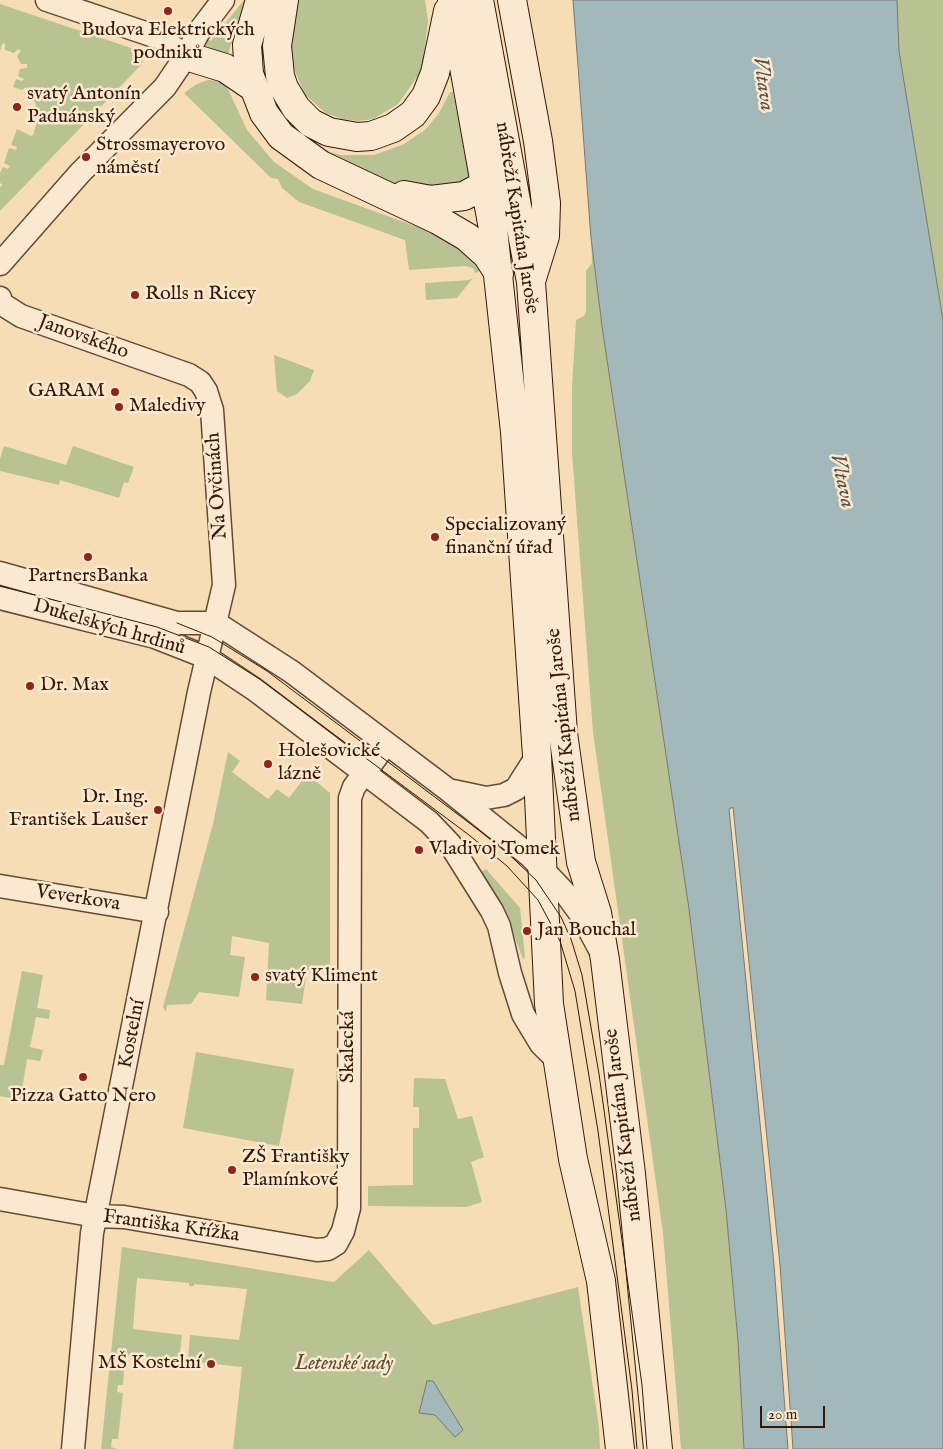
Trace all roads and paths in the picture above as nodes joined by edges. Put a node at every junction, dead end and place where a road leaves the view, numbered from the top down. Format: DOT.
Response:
graph roads {
  1 [pos="47,0"];
  2 [pos="223,0"];
  3 [pos="260,0"];
  4 [pos="284,0"];
  5 [pos="451,0"];
  6 [pos="479,0"];
  7 [pos="512,0"];
  8 [pos="186,56"];
  9 [pos="253,87"];
  10 [pos="504,135"];
  11 [pos="361,183"];
  12 [pos="486,184"];
  13 [pos="0,264"];
  14 [pos="500,277"];
  15 [pos="531,282"];
  16 [pos="0,298"];
  17 [pos="172,370"];
  18 [pos="0,573"];
  19 [pos="0,598"];
  20 [pos="216,623"];
  21 [pos="206,657"];
  22 [pos="386,744"];
  23 [pos="537,756"];
  24 [pos="365,772"];
  25 [pos="447,789"];
  26 [pos="543,869"];
  27 [pos="0,886"];
  28 [pos="157,912"];
  29 [pos="605,960"];
  30 [pos="556,1059"];
  31 [pos="0,1199"];
  32 [pos="96,1216"];
  33 [pos="338,1239"];
  34 [pos="73,1449"];
  35 [pos="620,1449"];
  36 [pos="658,1449"];
  1 -- 8 [label="street"];
  2 -- 8 [label="street"];
  3 -- 9 [label="main road"];
  4 -- 5 [label="main road"];
  5 -- 12 [label="main road, nábřeží Kapitána Jaroše"];
  6 -- 10 [label="main road, nábřeží Kapitána Jaroše"];
  7 -- 15 [label="main road"];
  8 -- 9 [label="main road"];
  8 -- 13 [label="street"];
  9 -- 11 [label="main road"];
  10 -- 12 [label="main road"];
  10 -- 15 [label="main road, nábřeží Kapitána Jaroše"];
  11 -- 12 [label="main road"];
  11 -- 14 [label="main road"];
  12 -- 14 [label="main road, nábřeží Kapitána Jaroše"];
  14 -- 23 [label="main road, nábřeží Kapitána Jaroše"];
  15 -- 29 [label="main road, nábřeží Kapitána Jaroše"];
  16 -- 17 [label="street, Janovského"];
  17 -- 20 [label="street, Na Ovčinách"];
  18 -- 20 [label="street, Dukelských hrdinů"];
  19 -- 21 [label="street, Dukelských hrdinů"];
  20 -- 21 [label="street, Kostelní"];
  20 -- 22 [label="street"];
  21 -- 24 [label="street, Dukelských hrdinů"];
  21 -- 28 [label="street, Kostelní"];
  22 -- 24 [label="street, Skalecká"];
  22 -- 25 [label="street"];
  23 -- 25 [label="street"];
  23 -- 26 [label="main road, nábřeží Kapitána Jaroše"];
  24 -- 30 [label="street, Dukelských hrdinů"];
  24 -- 33 [label="street, Skalecká"];
  25 -- 26 [label="street"];
  26 -- 29 [label="street"];
  26 -- 30 [label="main road, nábřeží Kapitána Jaroše"];
  27 -- 28 [label="street, Veverkova"];
  28 -- 32 [label="street, Kostelní"];
  29 -- 36 [label="main road, nábřeží Kapitána Jaroše"];
  30 -- 35 [label="main road, nábřeží Kapitána Jaroše"];
  31 -- 32 [label="street, Františka Křížka"];
  32 -- 33 [label="street, Františka Křížka"];
  32 -- 34 [label="street, Kostelní"];
}
